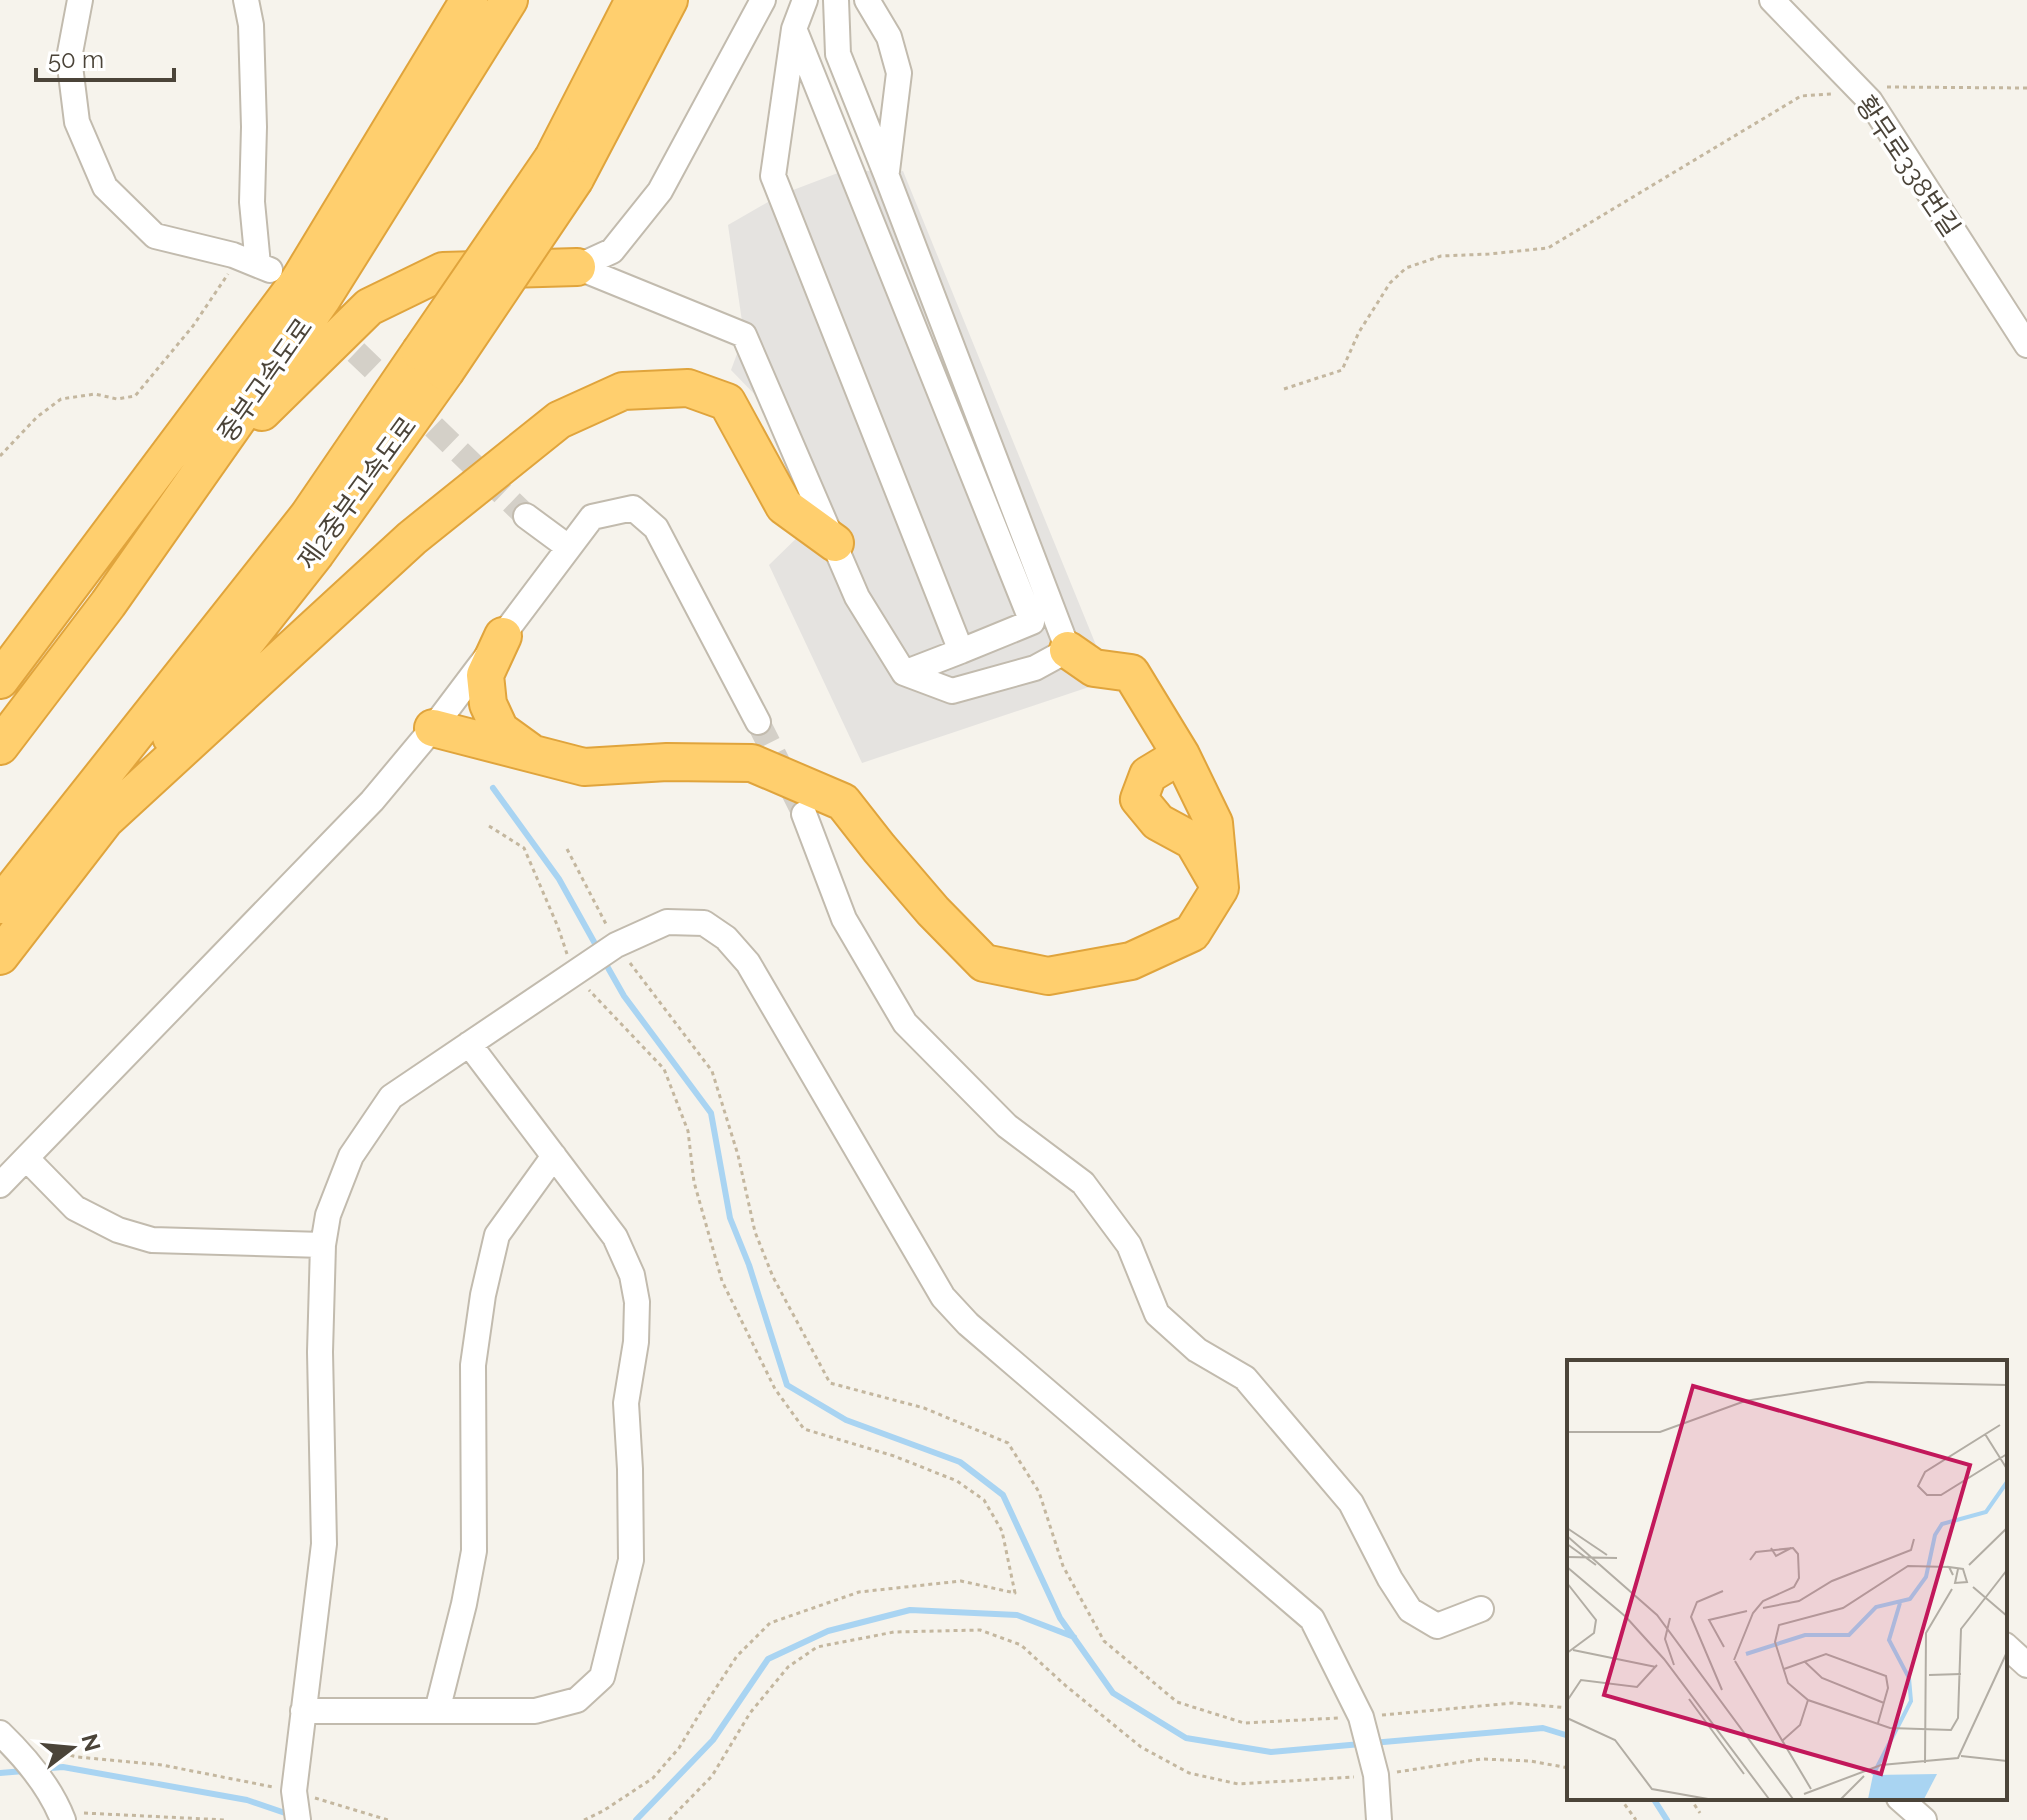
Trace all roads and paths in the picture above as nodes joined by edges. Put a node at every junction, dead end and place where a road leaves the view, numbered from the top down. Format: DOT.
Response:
graph roads {
  1 [pos="80,0"];
  2 [pos="246,0"];
  3 [pos="469,0"];
  4 [pos="509,0"];
  5 [pos="634,0"];
  6 [pos="669,0"];
  7 [pos="763,0"];
  8 [pos="805,0"];
  9 [pos="836,0"];
  10 [pos="867,0"];
  11 [pos="1772,0"];
  12 [pos="794,29"];
  13 [pos="2027,88"];
  14 [pos="1861,92"];
  15 [pos="564,168"];
  16 [pos="886,174"];
  17 [pos="233,255"];
  18 [pos="577,267"];
  19 [pos="2027,345"];
  20 [pos="432,362"];
  21 [pos="1284,389"];
  22 [pos="0,456"];
  23 [pos="196,478"];
  24 [pos="526,516"];
  25 [pos="835,543"];
  26 [pos="568,547"];
  27 [pos="503,636"];
  28 [pos="1068,650"];
  29 [pos="961,651"];
  30 [pos="904,673"];
  31 [pos="0,680"];
  32 [pos="758,722"];
  33 [pos="433,728"];
  34 [pos="0,746"];
  35 [pos="533,754"];
  36 [pos="1181,755"];
  37 [pos="804,814"];
  38 [pos="104,821"];
  39 [pos="489,826"];
  40 [pos="567,849"];
  41 [pos="1220,888"];
  42 [pos="0,905"];
  43 [pos="616,945"];
  44 [pos="0,956"];
  45 [pos="574,973"];
  46 [pos="469,1044"];
  47 [pos="554,1156"];
  48 [pos="27,1159"];
  49 [pos="0,1185"];
  50 [pos="323,1245"];
  51 [pos="1481,1609"];
  52 [pos="2007,1647"];
  53 [pos="2027,1665"];
  54 [pos="1567,1708"];
  55 [pos="303,1711"];
  56 [pos="437,1711"];
  57 [pos="1361,1717"];
  58 [pos="3,1738"];
  59 [pos="1567,1768"];
  60 [pos="1376,1775"];
  61 [pos="294,1791"];
  62 [pos="1621,1800"];
  63 [pos="1691,1800"];
  64 [pos="1901,1800"];
  65 [pos="60,1812"];
  66 [pos="1700,1813"];
  67 [pos="226,1820"];
  68 [pos="298,1820"];
  69 [pos="388,1820"];
  70 [pos="584,1820"];
  71 [pos="669,1820"];
  72 [pos="1379,1820"];
  73 [pos="1636,1820"];
  74 [pos="1924,1820"];
  1 -- 17 [label="street"];
  2 -- 17 [label="street"];
  3 -- 31 [label="highway, 중부고속도로"];
  4 -- 23 [label="highway, 중부고속도로"];
  5 -- 15 [label="highway, 제2중부고속도로"];
  6 -- 15 [label="highway, 제2중부고속도로"];
  7 -- 18 [label="street"];
  8 -- 12 [label="street"];
  9 -- 16 [label="street"];
  10 -- 16 [label="street"];
  11 -- 14 [label="street, 황무로338번길"];
  12 -- 29 [label="street"];
  12 -- 29 [label="street"];
  13 -- 14 [label="path"];
  14 -- 19 [label="street, 황무로338번길"];
  14 -- 21 [label="path"];
  15 -- 20 [label="highway, 제2중부고속도로, bridge"];
  16 -- 28 [label="street"];
  17 -- 22 [label="path"];
  18 -- 23 [label="highway"];
  18 -- 25 [label="street"];
  20 -- 38 [label="highway, 제2중부고속도로"];
  20 -- 42 [label="highway, 제2중부고속도로"];
  23 -- 34 [label="highway, 중부고속도로"];
  24 -- 26 [label="street"];
  25 -- 30 [label="street"];
  25 -- 38 [label="highway"];
  26 -- 27 [label="street"];
  26 -- 32 [label="street"];
  27 -- 33 [label="street"];
  27 -- 35 [label="highway"];
  28 -- 30 [label="street"];
  28 -- 36 [label="highway"];
  29 -- 30 [label="street"];
  33 -- 35 [label="highway"];
  33 -- 48 [label="street"];
  35 -- 41 [label="highway"];
  36 -- 41 [label="highway"];
  36 -- 41 [label="highway"];
  37 -- 51 [label="street"];
  38 -- 44 [label="highway, 제2중부고속도로"];
  39 -- 45 [label="path"];
  40 -- 43 [label="path"];
  43 -- 45 [label="street"];
  43 -- 57 [label="street"];
  43 -- 57 [label="path"];
  45 -- 46 [label="street"];
  45 -- 70 [label="path"];
  46 -- 47 [label="street"];
  46 -- 50 [label="street"];
  47 -- 56 [label="street"];
  47 -- 56 [label="street"];
  48 -- 49 [label="street"];
  48 -- 50 [label="street"];
  50 -- 55 [label="street"];
  52 -- 53 [label="street"];
  54 -- 57 [label="path"];
  55 -- 56 [label="street"];
  55 -- 61 [label="street"];
  57 -- 60 [label="street"];
  58 -- 61 [label="path"];
  58 -- 65 [label="street"];
  59 -- 60 [label="path"];
  60 -- 71 [label="path"];
  60 -- 72 [label="street"];
  61 -- 68 [label="street"];
  61 -- 69 [label="path"];
  62 -- 73 [label="path"];
  63 -- 66 [label="path"];
  64 -- 74 [label="street"];
  65 -- 67 [label="path"];
}
